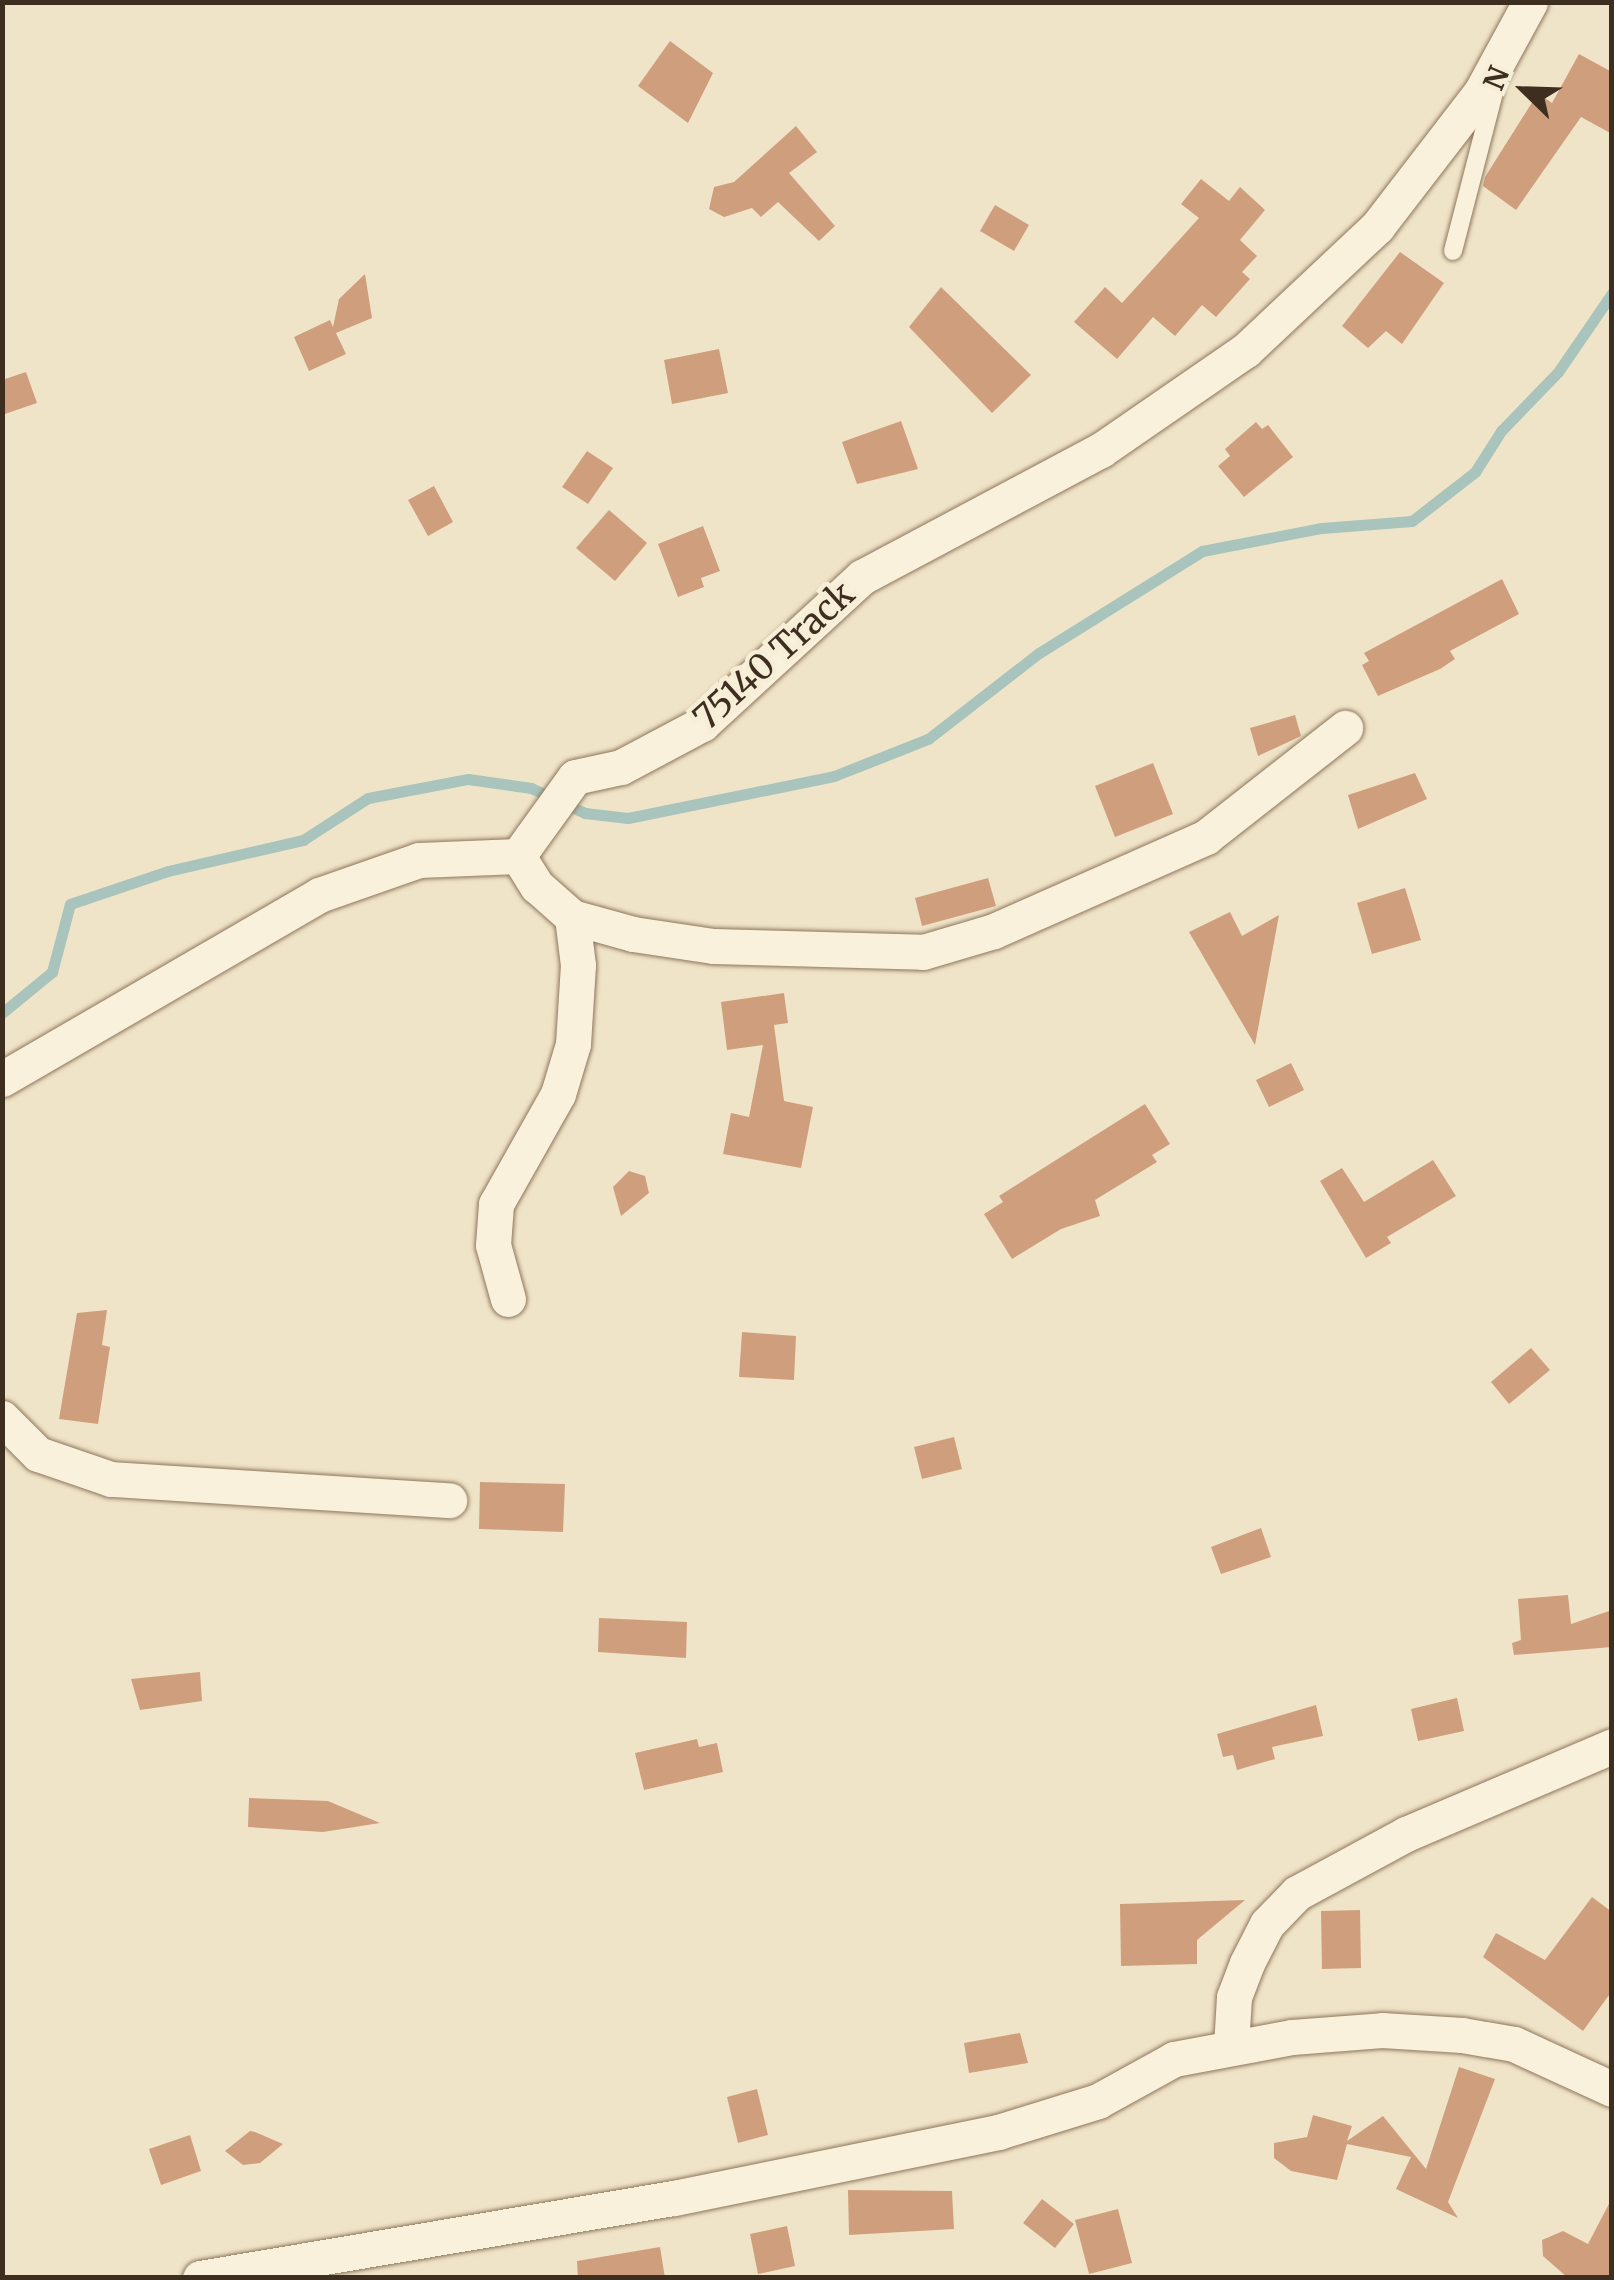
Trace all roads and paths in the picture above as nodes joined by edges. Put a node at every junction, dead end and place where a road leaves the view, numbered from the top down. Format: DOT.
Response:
graph roads {
  1 [pos="1530,2"];
  2 [pos="1510,41"];
  3 [pos="1452,251"];
  4 [pos="1345,728"];
  5 [pos="518,856"];
  6 [pos="572,917"];
  7 [pos="2,1079"];
  8 [pos="508,1300"];
  9 [pos="2,1418"];
  10 [pos="448,1500"];
  11 [pos="1612,1746"];
  12 [pos="1231,2046"];
  13 [pos="1612,2089"];
  14 [pos="200,2278"];
  1 -- 2 [label="street, 75140 Track"];
  2 -- 3 [label="lane"];
  2 -- 5 [label="street, 75140 Track"];
  4 -- 6 [label="street"];
  5 -- 6 [label="street"];
  5 -- 7 [label="street"];
  6 -- 8 [label="street"];
  9 -- 10 [label="street"];
  11 -- 12 [label="street"];
  12 -- 13 [label="street"];
  12 -- 14 [label="street"];
}
